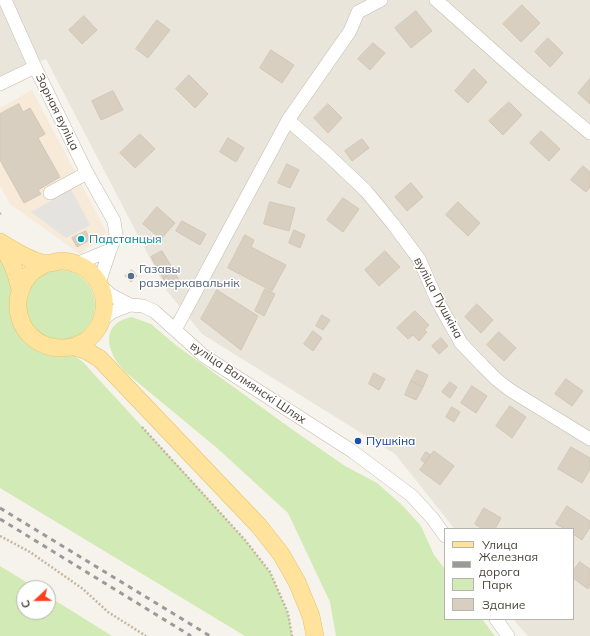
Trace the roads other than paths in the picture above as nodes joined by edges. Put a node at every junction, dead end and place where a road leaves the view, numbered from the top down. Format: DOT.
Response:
graph roads {
  1 [pos="5,0"];
  2 [pos="381,0"];
  3 [pos="436,0"];
  4 [pos="356,6"];
  5 [pos="35,67"];
  6 [pos="0,84"];
  7 [pos="288,120"];
  8 [pos="590,133"];
  9 [pos="87,173"];
  10 [pos="50,193"];
  11 [pos="0,242"];
  12 [pos="110,250"];
  13 [pos="45,264"];
  14 [pos="76,264"];
  15 [pos="100,285"];
  16 [pos="20,289"];
  17 [pos="130,304"];
  18 [pos="99,325"];
  19 [pos="175,330"];
  20 [pos="74,346"];
  21 [pos="100,359"];
  22 [pos="590,439"];
  23 [pos="444,534"];
  24 [pos="497,620"];
  25 [pos="315,636"];
  26 [pos="508,636"];
  1 -- 5 [label="street, Зорная вуліца"];
  2 -- 4 [label="street"];
  3 -- 8 [label="street"];
  4 -- 7 [label="street"];
  5 -- 6 [label="street"];
  5 -- 9 [label="street, Зорная вуліца"];
  7 -- 19 [label="street"];
  7 -- 22 [label="street, вуліца Пушкіна"];
  9 -- 10 [label="street"];
  9 -- 12 [label="street, Зорная вуліца"];
  11 -- 13 [label="main road, вуліца Валмянскі Шлях"];
  11 -- 16 [label="main road"];
  12 -- 14 [label="street"];
  12 -- 15 [label="street"];
  13 -- 14 [label="main road, вуліца Валмянскі Шлях"];
  13 -- 16 [label="main road"];
  14 -- 15 [label="main road, вуліца Валмянскі Шлях"];
  15 -- 17 [label="street, вуліца Валмянскі Шлях"];
  15 -- 18 [label="main road"];
  16 -- 20 [label="main road"];
  17 -- 18 [label="street"];
  17 -- 19 [label="street, вуліца Валмянскі Шлях"];
  18 -- 20 [label="main road"];
  18 -- 21 [label="main road"];
  19 -- 23 [label="street, вуліца Валмянскі Шлях"];
  20 -- 21 [label="main road"];
  21 -- 25 [label="main road"];
  24 -- 26 [label="street"];
}
